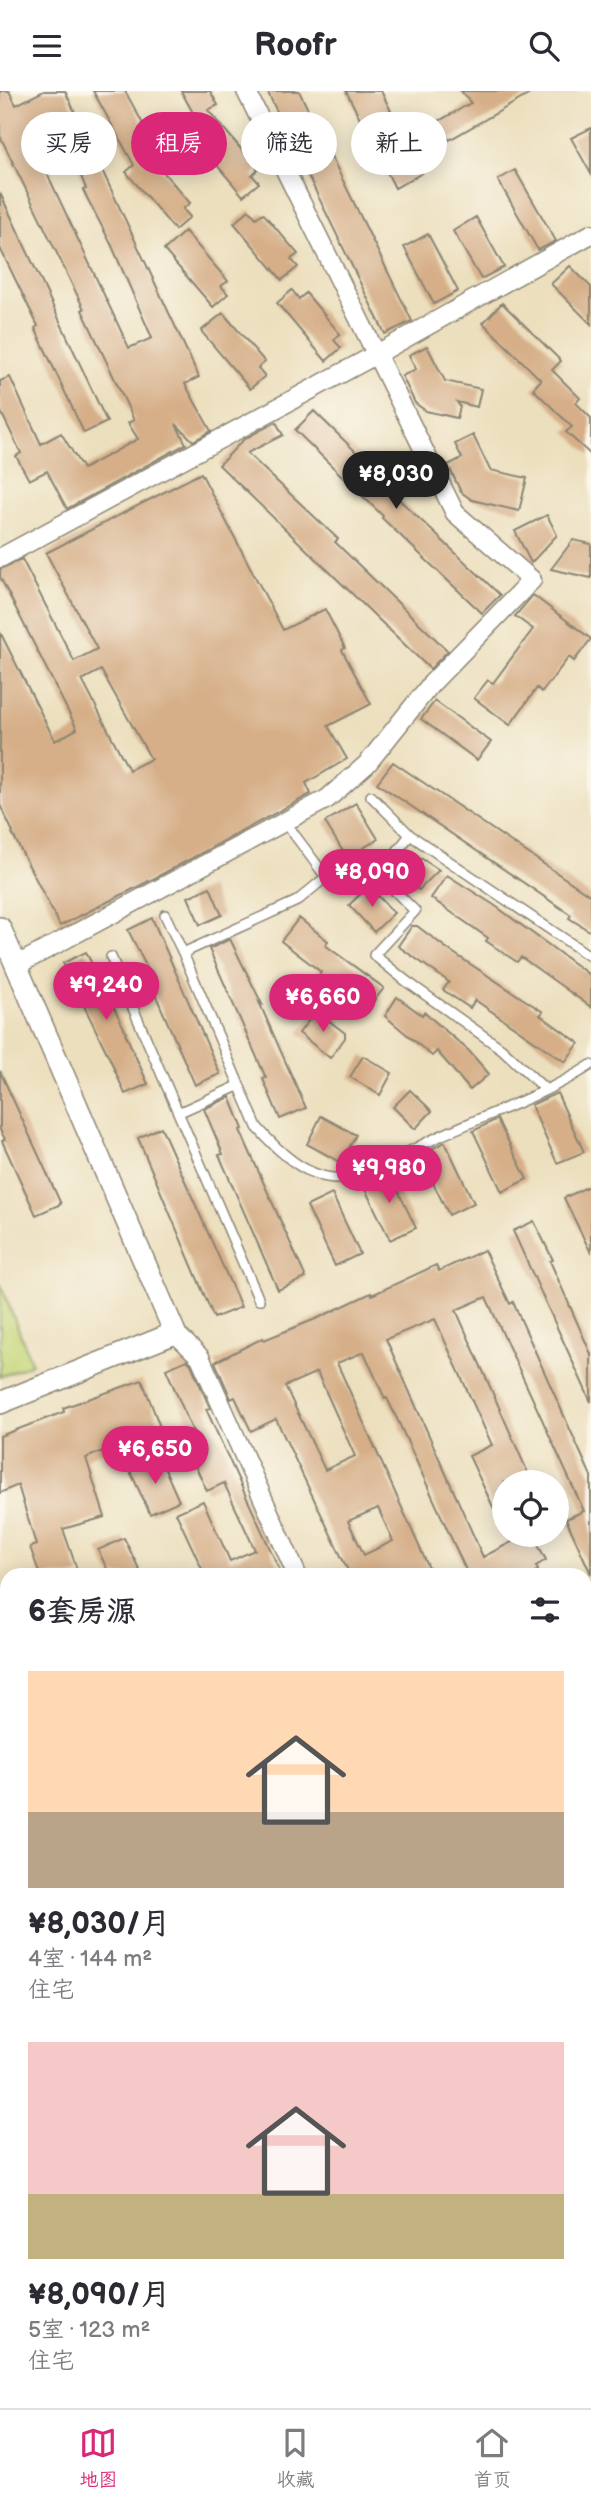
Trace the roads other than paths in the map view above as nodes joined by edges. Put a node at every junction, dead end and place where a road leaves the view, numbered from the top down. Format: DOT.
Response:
graph roads {
  1 [pos="246,91"];
  2 [pos="591,235"];
  3 [pos="377,354"];
  4 [pos="0,558"];
  5 [pos="371,796"];
  6 [pos="285,822"];
  7 [pos="410,835"];
  8 [pos="384,867"];
  9 [pos="326,877"];
  10 [pos="165,915"];
  11 [pos="0,928"];
  12 [pos="183,953"];
  13 [pos="111,957"];
  14 [pos="591,957"];
  15 [pos="17,965"];
  16 [pos="591,1065"];
  17 [pos="238,1086"];
  18 [pos="546,1090"];
  19 [pos="180,1112"];
  20 [pos="259,1300"];
  21 [pos="175,1333"];
  22 [pos="0,1403"];
  23 [pos="294,1568"];
  1 -- 3 [label="street"];
  2 -- 3 [label="street"];
  3 -- 4 [label="street"];
  3 -- 6 [label="street"];
  5 -- 7 [label="lane"];
  6 -- 9 [label="lane"];
  6 -- 15 [label="street"];
  7 -- 8 [label="lane"];
  7 -- 14 [label="lane"];
  8 -- 9 [label="lane"];
  8 -- 18 [label="lane"];
  9 -- 12 [label="lane"];
  10 -- 12 [label="lane"];
  11 -- 15 [label="street"];
  12 -- 17 [label="lane"];
  13 -- 19 [label="lane"];
  15 -- 21 [label="street"];
  16 -- 18 [label="lane"];
  17 -- 18 [label="lane"];
  17 -- 19 [label="lane"];
  19 -- 20 [label="lane"];
  21 -- 22 [label="street"];
  21 -- 23 [label="street"];
}
